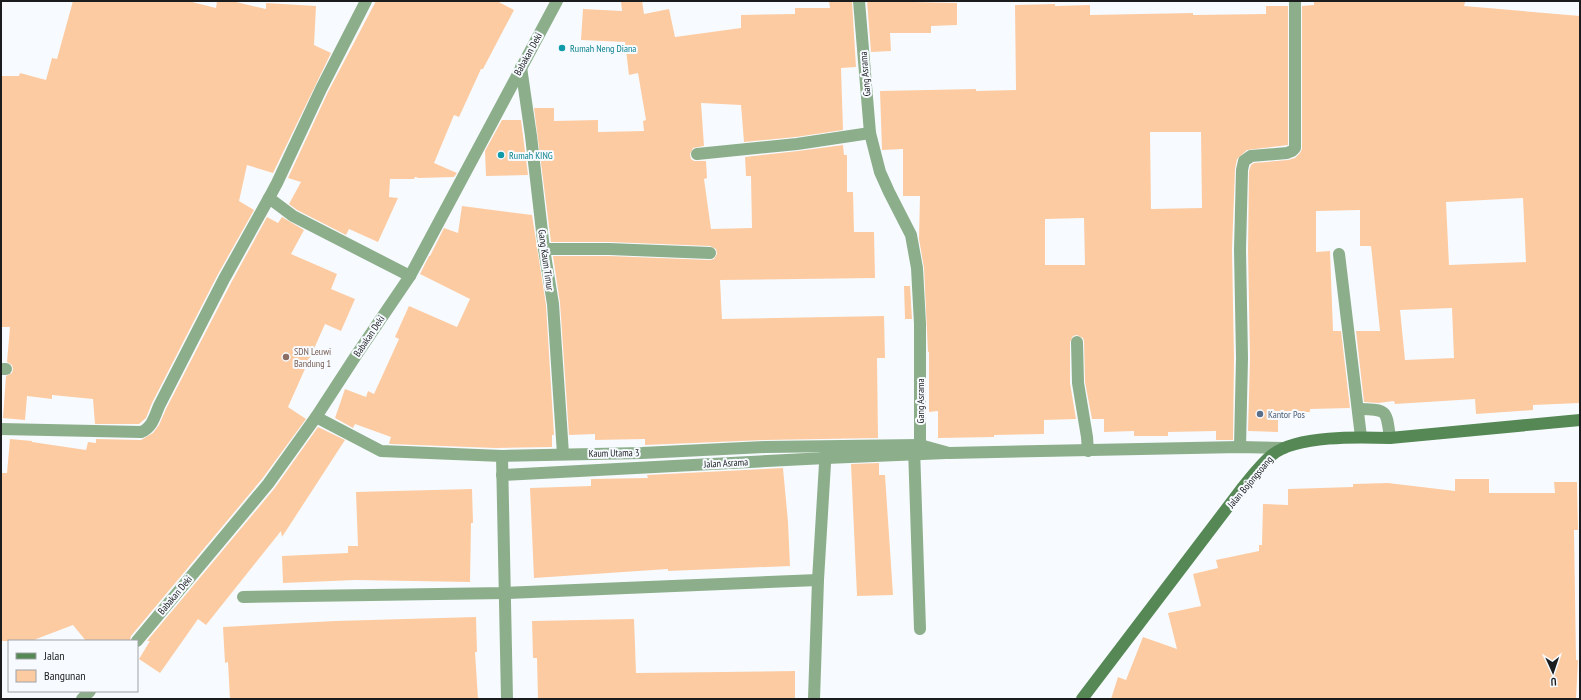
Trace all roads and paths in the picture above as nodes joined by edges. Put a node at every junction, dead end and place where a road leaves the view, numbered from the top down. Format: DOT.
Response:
graph roads {
  1 [pos="366,1"];
  2 [pos="557,1"];
  3 [pos="859,1"];
  4 [pos="1295,1"];
  5 [pos="521,67"];
  6 [pos="870,133"];
  7 [pos="697,154"];
  8 [pos="269,198"];
  9 [pos="544,248"];
  10 [pos="710,253"];
  11 [pos="1339,254"];
  12 [pos="410,276"];
  13 [pos="1077,342"];
  14 [pos="1358,409"];
  15 [pos="316,417"];
  16 [pos="1580,420"];
  17 [pos="1,429"];
  18 [pos="1361,437"];
  19 [pos="1390,438"];
  20 [pos="1240,447"];
  21 [pos="916,448"];
  22 [pos="1284,448"];
  23 [pos="1088,451"];
  24 [pos="826,452"];
  25 [pos="563,454"];
  26 [pos="502,456"];
  27 [pos="502,475"];
  28 [pos="818,580"];
  29 [pos="505,593"];
  30 [pos="243,597"];
  31 [pos="920,629"];
  32 [pos="137,640"];
  33 [pos="507,699"];
  34 [pos="814,699"];
  35 [pos="1082,699"];
  1 -- 8 [label="street"];
  2 -- 5 [label="street, Babakan Deki"];
  3 -- 6 [label="street, Gang Asrama"];
  4 -- 20 [label="street"];
  5 -- 9 [label="street, Gang Kaum Timur"];
  5 -- 12 [label="street, Babakan Deki"];
  6 -- 7 [label="street"];
  6 -- 21 [label="street, Gang Asrama"];
  8 -- 12 [label="street"];
  8 -- 17 [label="street"];
  9 -- 10 [label="street"];
  9 -- 25 [label="street, Gang Kaum Timur"];
  11 -- 14 [label="street"];
  12 -- 15 [label="street, Babakan Deki"];
  13 -- 23 [label="street"];
  14 -- 18 [label="street"];
  14 -- 19 [label="street"];
  15 -- 26 [label="street, Kaum Utama 3"];
  15 -- 32 [label="street, Babakan Deki"];
  16 -- 19 [label="main road, Jalan Bojongsoang"];
  18 -- 19 [label="main road, Jalan Bojongsoang"];
  18 -- 22 [label="main road, Jalan Bojongsoang"];
  20 -- 22 [label="street"];
  20 -- 23 [label="street"];
  21 -- 23 [label="street"];
  21 -- 24 [label="street, Kaum Utama 3"];
  21 -- 31 [label="street, Gang Asrama"];
  22 -- 35 [label="main road, Jalan Bojongsoang"];
  24 -- 25 [label="street, Kaum Utama 3"];
  24 -- 27 [label="street, Jalan Asrama"];
  24 -- 28 [label="street"];
  25 -- 26 [label="street, Kaum Utama 3"];
  26 -- 27 [label="street"];
  27 -- 29 [label="street"];
  28 -- 29 [label="street"];
  28 -- 34 [label="street"];
  29 -- 30 [label="street"];
  29 -- 33 [label="street"];
}
